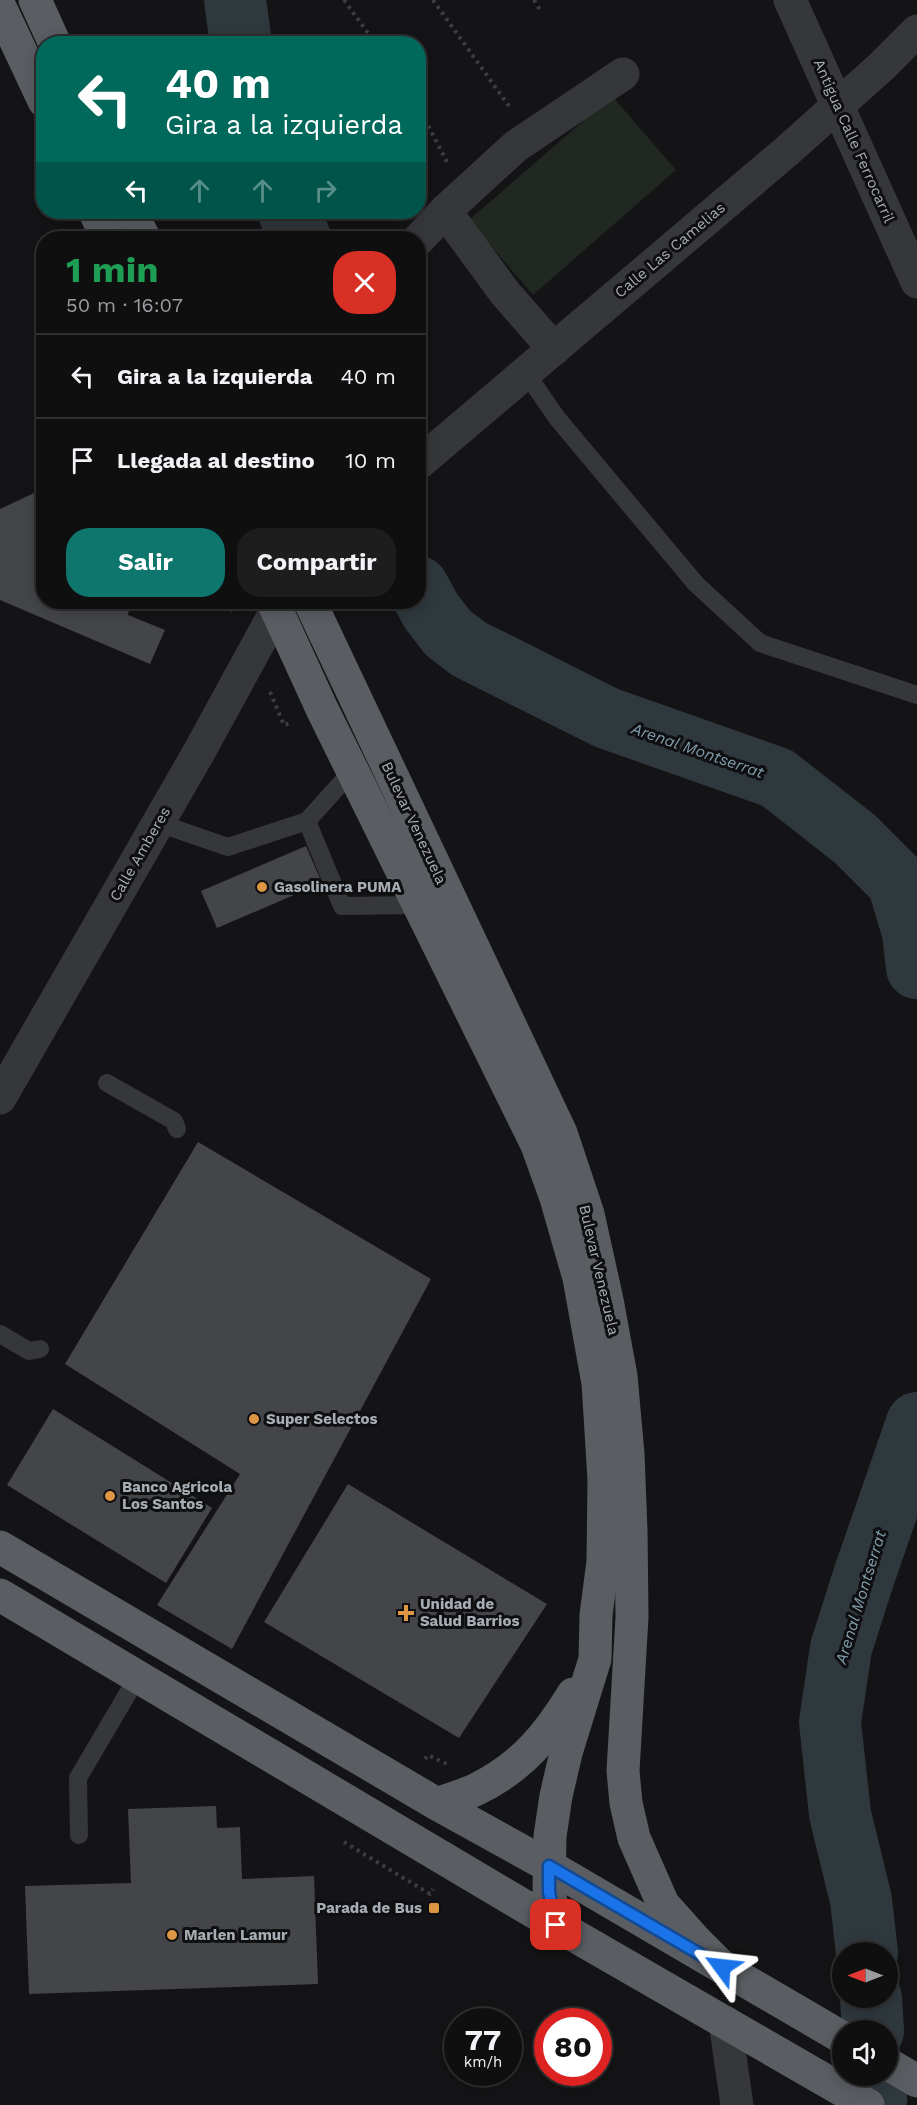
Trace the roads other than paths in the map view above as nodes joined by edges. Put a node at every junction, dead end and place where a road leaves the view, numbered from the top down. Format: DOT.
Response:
graph roads {
  1 [pos="35,0"];
  2 [pos="790,0"];
  3 [pos="0,7"];
  4 [pos="917,31"];
  5 [pos="51,36"];
  6 [pos="623,74"];
  7 [pos="36,84"];
  8 [pos="838,107"];
  9 [pos="454,203"];
  10 [pos="426,232"];
  11 [pos="917,282"];
  12 [pos="554,349"];
  13 [pos="526,373"];
  14 [pos="426,458"];
  15 [pos="274,609"];
  16 [pos="279,609"];
  17 [pos="313,609"];
  18 [pos="917,695"];
  19 [pos="352,771"];
  20 [pos="307,821"];
  21 [pos="158,823"];
  22 [pos="418,905"];
  23 [pos="107,1083"];
  24 [pos="0,1098"];
  25 [pos="177,1129"];
  26 [pos="0,1334"];
  27 [pos="40,1349"];
  28 [pos="0,1547"];
  29 [pos="0,1595"];
  30 [pos="596,1615"];
  31 [pos="138,1676"];
  32 [pos="437,1804"];
  33 [pos="79,1835"];
  34 [pos="549,1866"];
  35 [pos="556,1925"];
  36 [pos="722,1967"];
  37 [pos="725,2022"];
  38 [pos="831,2031"];
  39 [pos="898,2070"];
  40 [pos="917,2081"];
  41 [pos="737,2105"];
  42 [pos="868,2105"];
  1 -- 5 [label="highway"];
  2 -- 8 [label="street, Antigua Calle Ferrocarril"];
  3 -- 7 [label="highway"];
  4 -- 8 [label="street, Calle Las Camelias"];
  6 -- 9 [label="street"];
  8 -- 11 [label="street, Antigua Calle Ferrocarril"];
  8 -- 12 [label="street, Calle Las Camelias"];
  9 -- 10 [label="street"];
  9 -- 12 [label="street"];
  12 -- 13 [label="street, Calle Las Camelias"];
  13 -- 14 [label="street, Calle Las Camelias"];
  13 -- 18 [label="lane"];
  15 -- 21 [label="street, Calle Amberes"];
  16 -- 19 [label="highway, Bulevar Venezuela"];
  17 -- 36 [label="highway, Bulevar Venezuela"];
  19 -- 20 [label="lane"];
  19 -- 22 [label="highway, Bulevar Venezuela"];
  20 -- 21 [label="lane"];
  20 -- 22 [label="lane"];
  21 -- 24 [label="street, Calle Amberes"];
  22 -- 30 [label="highway, Bulevar Venezuela"];
  23 -- 25 [label="lane"];
  26 -- 27 [label="lane"];
  28 -- 32 [label="highway"];
  29 -- 31 [label="highway"];
  30 -- 32 [label="highway"];
  30 -- 34 [label="highway, Bulevar Venezuela"];
  31 -- 33 [label="lane"];
  31 -- 35 [label="highway"];
  32 -- 34 [label="highway"];
  34 -- 35 [label="highway, Bulevar Venezuela"];
  34 -- 36 [label="highway"];
  35 -- 37 [label="highway"];
  36 -- 38 [label="highway"];
  37 -- 41 [label="street"];
  37 -- 42 [label="highway"];
  39 -- 40 [label="highway"];
}
